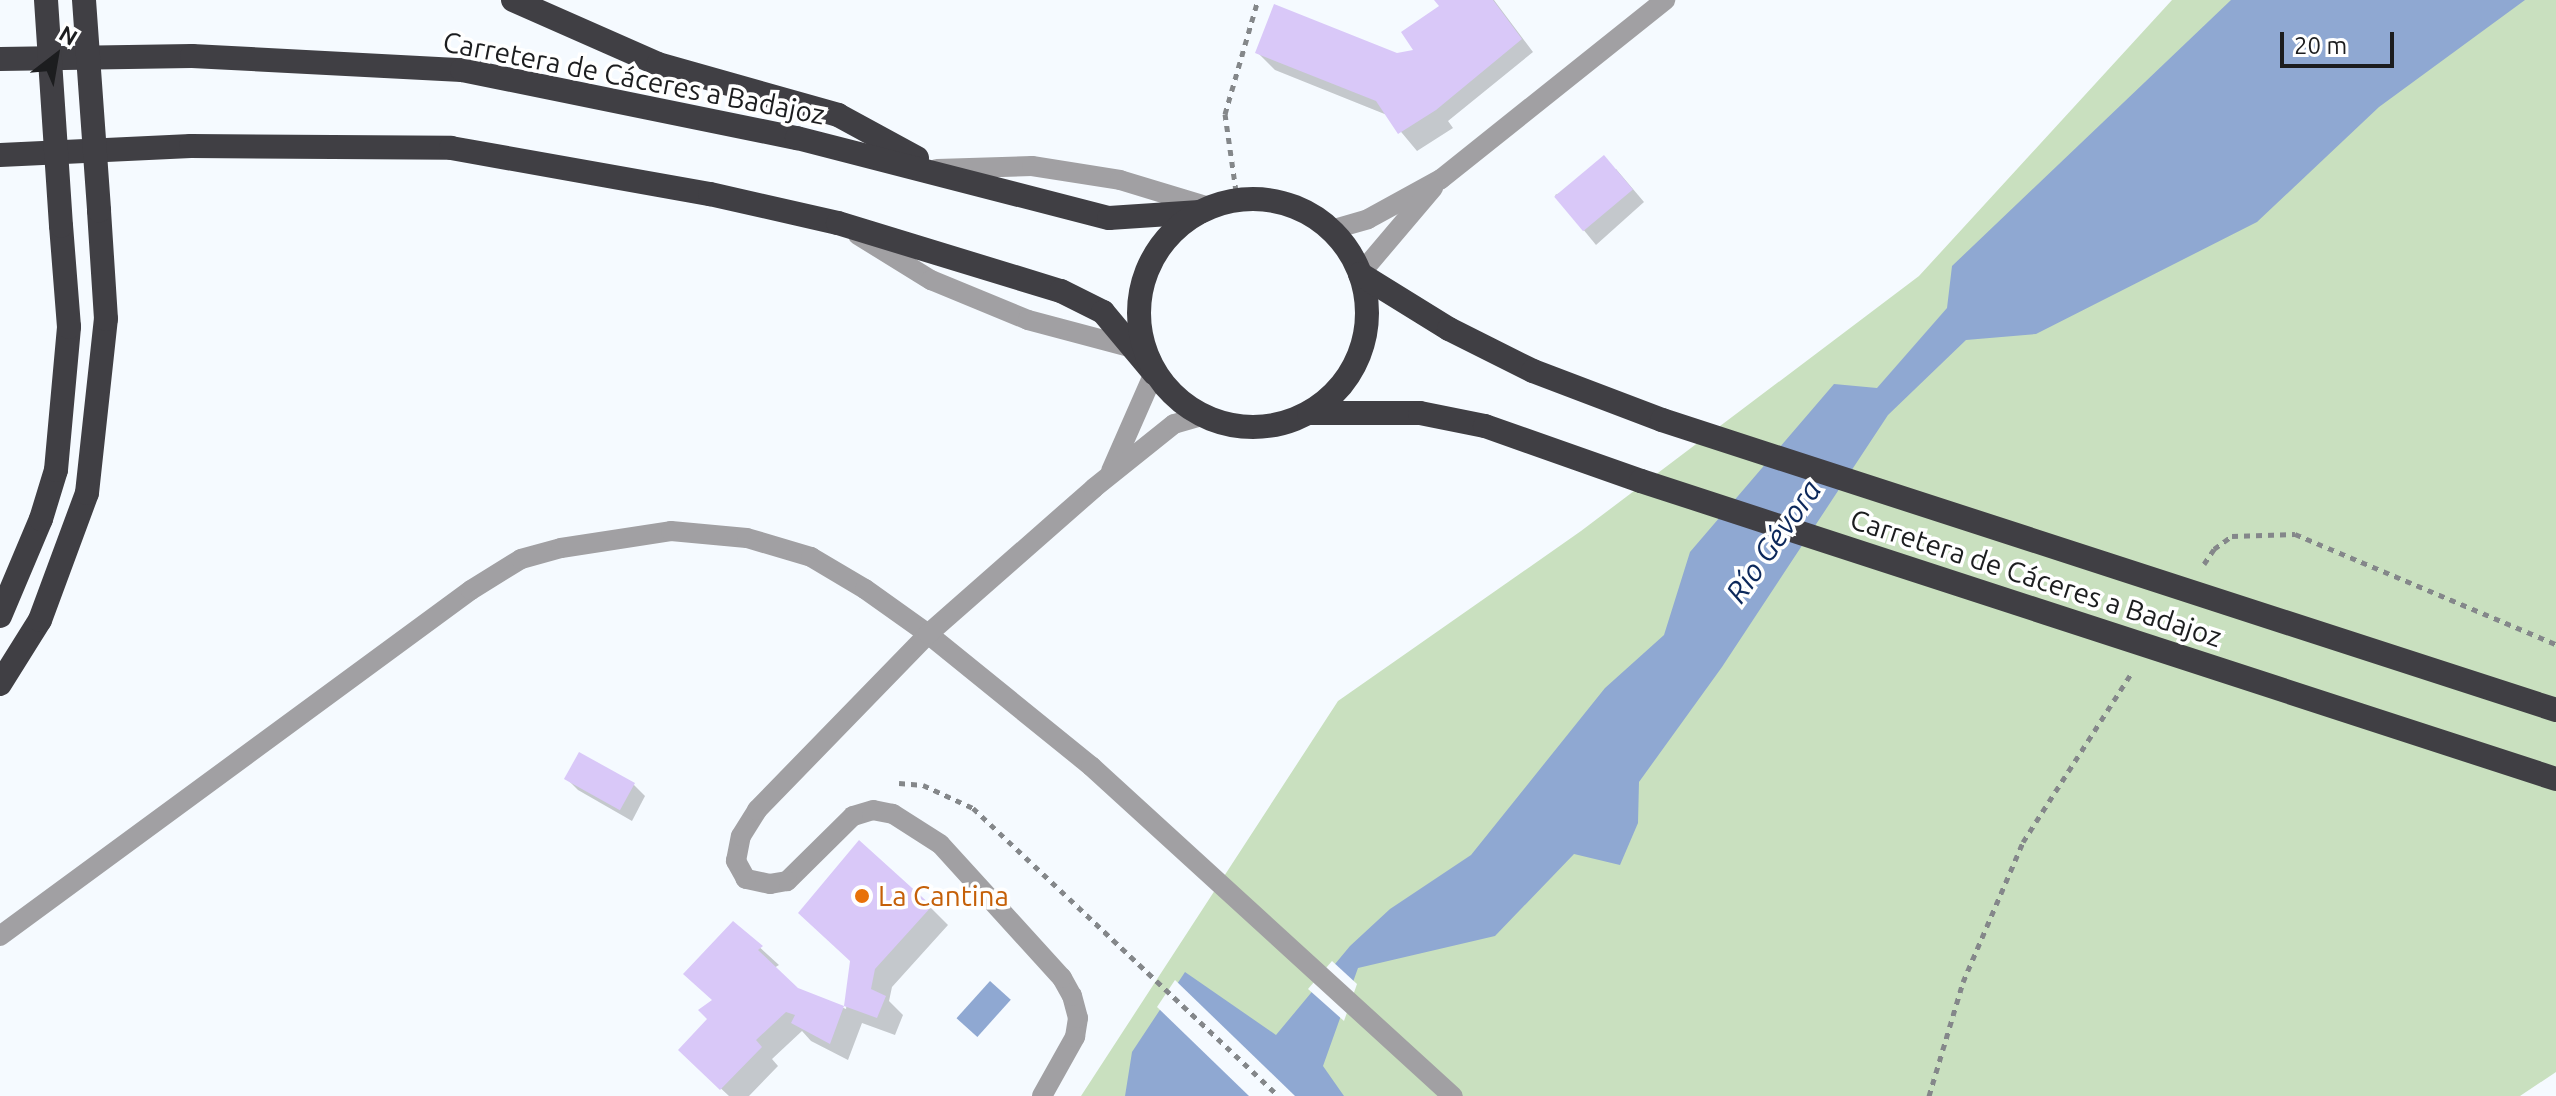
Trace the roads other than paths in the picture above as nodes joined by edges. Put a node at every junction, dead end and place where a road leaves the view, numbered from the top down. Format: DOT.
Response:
graph roads {
  1 [pos="46,0"];
  2 [pos="84,0"];
  3 [pos="513,0"];
  4 [pos="1665,0"];
  5 [pos="0,59"];
  6 [pos="0,155"];
  7 [pos="940,171"];
  8 [pos="1441,179"];
  9 [pos="1206,210"];
  10 [pos="838,223"];
  11 [pos="1334,229"];
  12 [pos="1360,274"];
  13 [pos="1133,348"];
  14 [pos="1154,373"];
  15 [pos="1309,413"];
  16 [pos="1202,416"];
  17 [pos="1109,477"];
  18 [pos="0,616"];
  19 [pos="928,634"];
  20 [pos="0,684"];
  21 [pos="2556,710"];
  22 [pos="2556,779"];
  23 [pos="0,936"];
  24 [pos="1042,1096"];
  25 [pos="1453,1096"];
  1 -- 18 [label="highway, bridge"];
  2 -- 20 [label="highway, bridge"];
  3 -- 7 [label="highway"];
  4 -- 8 [label="street"];
  5 -- 7 [label="highway, Carretera de Cáceres a Badajoz"];
  6 -- 10 [label="highway"];
  7 -- 9 [label="street"];
  7 -- 9 [label="highway, Carretera de Cáceres a Badajoz"];
  8 -- 11 [label="street"];
  8 -- 12 [label="street"];
  9 -- 11 [label="highway"];
  9 -- 14 [label="highway"];
  10 -- 13 [label="street"];
  10 -- 13 [label="highway"];
  11 -- 12 [label="highway"];
  12 -- 15 [label="highway"];
  12 -- 21 [label="highway, Carretera de Cáceres a Badajoz, bridge"];
  13 -- 14 [label="highway"];
  14 -- 16 [label="highway"];
  14 -- 17 [label="street"];
  15 -- 16 [label="highway"];
  15 -- 22 [label="highway, Carretera de Cáceres a Badajoz, bridge"];
  16 -- 17 [label="street"];
  17 -- 19 [label="street"];
  19 -- 23 [label="street"];
  19 -- 24 [label="street"];
  19 -- 25 [label="street"];
}
